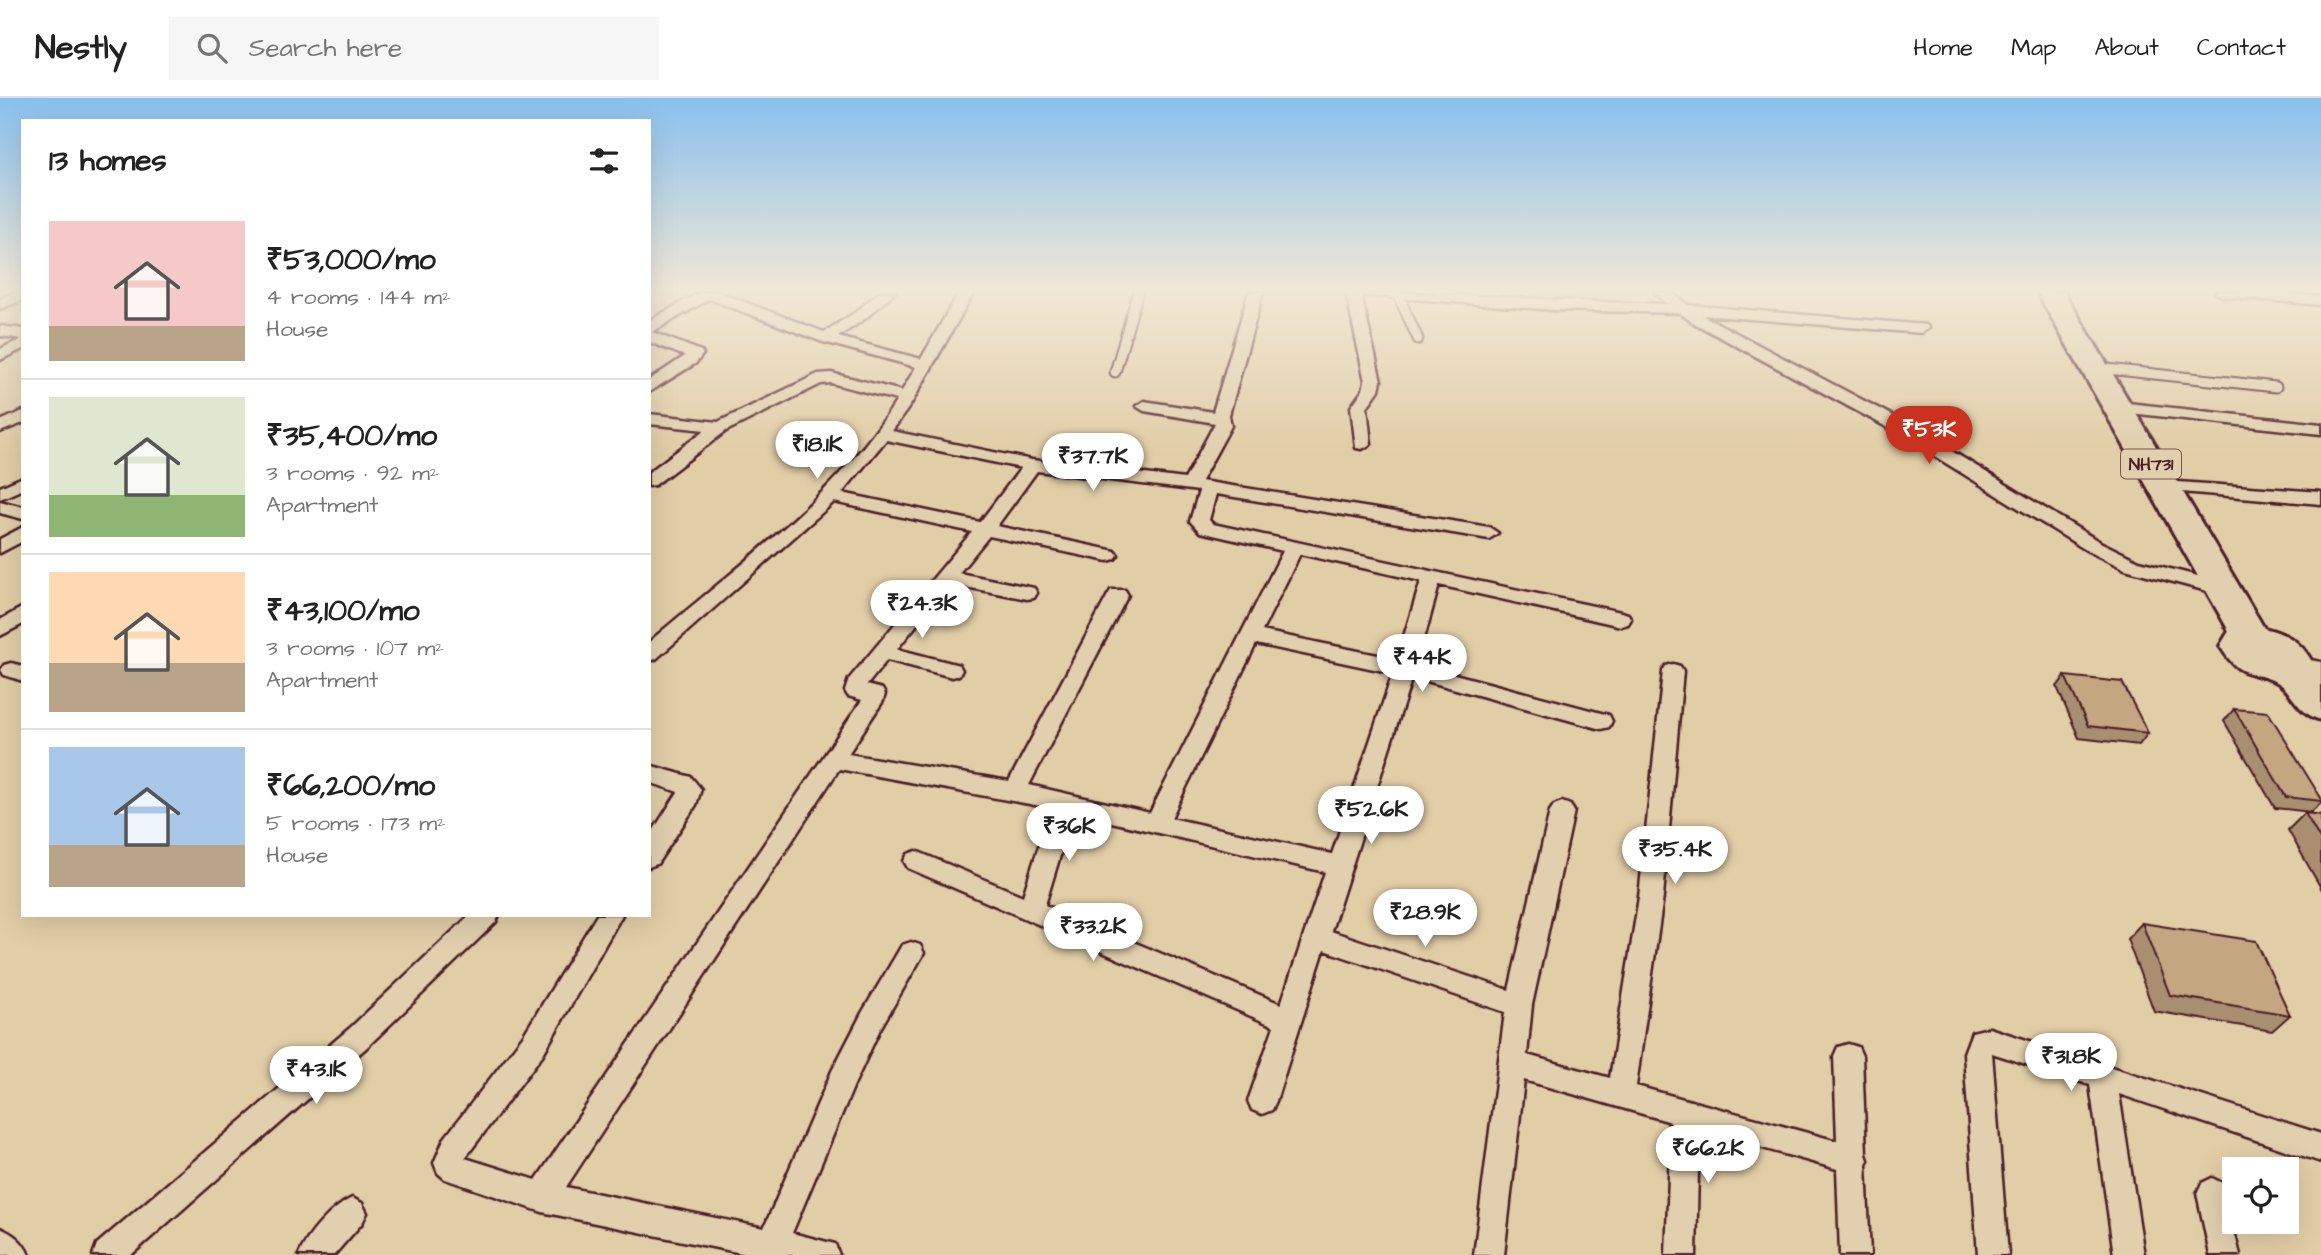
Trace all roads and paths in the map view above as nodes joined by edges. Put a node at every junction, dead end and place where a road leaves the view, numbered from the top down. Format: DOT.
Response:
graph roads {
  1 [pos="16,346"];
  2 [pos="675,346"];
  3 [pos="855,346"];
  4 [pos="937,346"];
  5 [pos="1122,346"];
  6 [pos="1240,346"];
  7 [pos="1365,346"];
  8 [pos="1749,346"];
  9 [pos="2082,346"];
  10 [pos="0,355"];
  11 [pos="926,365"];
  12 [pos="2095,368"];
  13 [pos="1115,372"];
  14 [pos="651,386"];
  15 [pos="2276,387"];
  16 [pos="907,397"];
  17 [pos="1144,406"];
  18 [pos="2118,407"];
  19 [pos="21,417"];
  20 [pos="1220,417"];
  21 [pos="651,419"];
  22 [pos="0,427"];
  23 [pos="720,427"];
  24 [pos="2321,429"];
  25 [pos="883,434"];
  26 [pos="1362,444"];
  27 [pos="1032,465"];
  28 [pos="651,478"];
  29 [pos="21,483"];
  30 [pos="1200,486"];
  31 [pos="2164,486"];
  32 [pos="0,494"];
  33 [pos="830,496"];
  34 [pos="2321,498"];
  35 [pos="0,507"];
  36 [pos="21,512"];
  37 [pos="985,529"];
  38 [pos="1489,533"];
  39 [pos="21,534"];
  40 [pos="0,547"];
  41 [pos="1294,547"];
  42 [pos="1108,555"];
  43 [pos="944,577"];
  44 [pos="1432,577"];
  45 [pos="2222,589"];
  46 [pos="1027,593"];
  47 [pos="1118,596"];
  48 [pos="21,615"];
  49 [pos="1621,619"];
  50 [pos="0,629"];
  51 [pos="1251,636"];
  52 [pos="651,652"];
  53 [pos="882,652"];
  54 [pos="1405,668"];
  55 [pos="2299,668"];
  56 [pos="952,670"];
  57 [pos="1673,671"];
  58 [pos="2321,706"];
  59 [pos="1601,721"];
  60 [pos="834,760"];
  61 [pos="651,774"];
  62 [pos="1015,791"];
  63 [pos="1065,802"];
  64 [pos="1562,811"];
  65 [pos="1157,822"];
  66 [pos="651,854"];
  67 [pos="916,861"];
  68 [pos="1341,866"];
  69 [pos="1031,911"];
  70 [pos="485,917"];
  71 [pos="609,917"];
  72 [pos="1317,937"];
  73 [pos="911,953"];
  74 [pos="1519,1005"];
  75 [pos="1289,1020"];
  76 [pos="1848,1056"];
  77 [pos="1513,1064"];
  78 [pos="2103,1078"];
  79 [pos="1621,1095"];
  80 [pos="1262,1101"];
  81 [pos="1685,1113"];
  82 [pos="2321,1149"];
  83 [pos="1854,1160"];
  84 [pos="2213,1193"];
  85 [pos="542,1197"];
  86 [pos="352,1213"];
  87 [pos="774,1242"];
  88 [pos="0,1243"];
  89 [pos="14,1255"];
  90 [pos="108,1255"];
  91 [pos="314,1255"];
  92 [pos="824,1255"];
  93 [pos="1489,1255"];
  94 [pos="1681,1255"];
  95 [pos="1855,1255"];
  96 [pos="1993,1255"];
  97 [pos="2129,1255"];
  98 [pos="2225,1255"];
  1 -- 10 [label="street"];
  2 -- 14 [label="street"];
  3 -- 11 [label="street"];
  4 -- 11 [label="street"];
  5 -- 13 [label="lane"];
  6 -- 20 [label="street"];
  7 -- 26 [label="street"];
  8 -- 45 [label="street"];
  9 -- 12 [label="highway, NH731"];
  11 -- 16 [label="street"];
  12 -- 15 [label="lane"];
  12 -- 18 [label="highway, NH731"];
  16 -- 23 [label="street"];
  16 -- 25 [label="street"];
  17 -- 20 [label="street"];
  18 -- 24 [label="street"];
  18 -- 31 [label="highway, NH731"];
  19 -- 22 [label="street"];
  20 -- 30 [label="street"];
  21 -- 23 [label="street"];
  23 -- 28 [label="street"];
  25 -- 27 [label="street"];
  25 -- 33 [label="street"];
  27 -- 30 [label="street"];
  27 -- 37 [label="street"];
  29 -- 32 [label="street"];
  30 -- 38 [label="street"];
  30 -- 41 [label="street"];
  31 -- 34 [label="street"];
  31 -- 45 [label="highway, NH731"];
  33 -- 37 [label="street"];
  33 -- 52 [label="street"];
  35 -- 36 [label="street"];
  37 -- 42 [label="street"];
  37 -- 43 [label="street"];
  39 -- 40 [label="street"];
  41 -- 44 [label="street"];
  41 -- 51 [label="street"];
  43 -- 46 [label="street"];
  43 -- 53 [label="street"];
  44 -- 49 [label="street"];
  44 -- 54 [label="street"];
  45 -- 55 [label="highway, NH731"];
  47 -- 62 [label="street"];
  48 -- 50 [label="street"];
  51 -- 54 [label="street"];
  51 -- 65 [label="street"];
  53 -- 56 [label="street"];
  53 -- 60 [label="street"];
  54 -- 59 [label="street"];
  54 -- 68 [label="street"];
  55 -- 58 [label="highway, NH731"];
  57 -- 79 [label="street"];
  60 -- 62 [label="street"];
  60 -- 85 [label="street"];
  61 -- 66 [label="street"];
  62 -- 63 [label="street"];
  63 -- 65 [label="street"];
  63 -- 69 [label="street"];
  64 -- 74 [label="street"];
  65 -- 68 [label="street"];
  67 -- 69 [label="street"];
  68 -- 72 [label="street"];
  69 -- 75 [label="street"];
  70 -- 90 [label="street"];
  71 -- 85 [label="street"];
  72 -- 74 [label="street"];
  72 -- 75 [label="street"];
  73 -- 87 [label="street"];
  74 -- 77 [label="street"];
  75 -- 80 [label="street"];
  76 -- 83 [label="street"];
  77 -- 79 [label="street"];
  77 -- 93 [label="street"];
  78 -- 82 [label="street"];
  78 -- 96 [label="street"];
  78 -- 97 [label="street"];
  79 -- 81 [label="street"];
  81 -- 83 [label="street"];
  81 -- 94 [label="street"];
  83 -- 95 [label="street"];
  84 -- 98 [label="street"];
  85 -- 87 [label="street"];
  86 -- 91 [label="street"];
  87 -- 92 [label="street"];
  88 -- 89 [label="street"];
}
